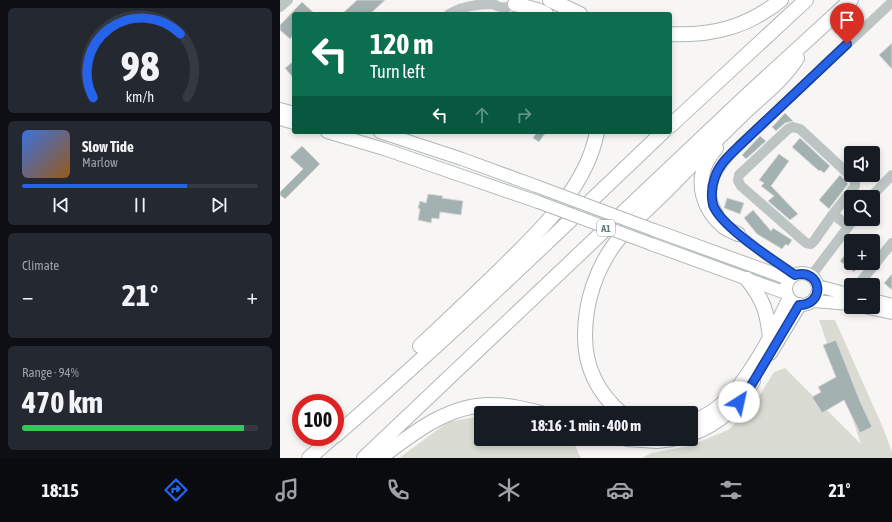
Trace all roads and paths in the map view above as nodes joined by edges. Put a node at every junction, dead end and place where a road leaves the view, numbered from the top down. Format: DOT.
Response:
graph roads {
  1 [pos="288,0"];
  2 [pos="465,0"];
  3 [pos="550,0"];
  4 [pos="781,0"];
  5 [pos="806,0"];
  6 [pos="851,0"];
  7 [pos="491,2"];
  8 [pos="517,2"];
  9 [pos="892,2"];
  10 [pos="280,7"];
  11 [pos="444,12"];
  12 [pos="454,12"];
  13 [pos="542,12"];
  14 [pos="574,12"];
  15 [pos="672,34"];
  16 [pos="809,39"];
  17 [pos="280,109"];
  18 [pos="292,112"];
  19 [pos="280,119"];
  20 [pos="292,122"];
  21 [pos="672,124"];
  22 [pos="729,127"];
  23 [pos="334,134"];
  24 [pos="386,134"];
  25 [pos="399,134"];
  26 [pos="596,134"];
  27 [pos="661,134"];
  28 [pos="410,142"];
  29 [pos="892,175"];
  30 [pos="878,190"];
  31 [pos="833,214"];
  32 [pos="844,220"];
  33 [pos="849,226"];
  34 [pos="738,234"];
  35 [pos="892,243"];
  36 [pos="792,277"];
  37 [pos="864,278"];
  38 [pos="747,279"];
  39 [pos="814,281"];
  40 [pos="844,294"];
  41 [pos="844,298"];
  42 [pos="791,299"];
  43 [pos="813,301"];
  44 [pos="880,302"];
  45 [pos="892,305"];
  46 [pos="880,310"];
  47 [pos="892,313"];
  48 [pos="770,338"];
  49 [pos="482,406"];
  50 [pos="500,406"];
  51 [pos="613,406"];
  52 [pos="474,407"];
  53 [pos="698,419"];
  54 [pos="344,421"];
  55 [pos="344,427"];
  56 [pos="698,431"];
  57 [pos="320,446"];
  58 [pos="323,446"];
  59 [pos="310,457"];
  60 [pos="364,458"];
  61 [pos="380,458"];
  1 -- 10 [label="street"];
  2 -- 11 [label="street"];
  3 -- 14 [label="highway"];
  4 -- 15 [label="highway"];
  5 -- 21 [label="highway"];
  6 -- 16 [label="highway, A1"];
  7 -- 8 [label="street"];
  7 -- 12 [label="street"];
  8 -- 13 [label="highway"];
  9 -- 34 [label="street"];
  16 -- 22 [label="highway"];
  16 -- 60 [label="highway, A1"];
  17 -- 18 [label="main road"];
  19 -- 20 [label="main road"];
  22 -- 34 [label="highway"];
  22 -- 51 [label="highway"];
  23 -- 38 [label="main road, bridge"];
  24 -- 28 [label="main road"];
  25 -- 28 [label="main road"];
  26 -- 54 [label="highway"];
  27 -- 55 [label="highway"];
  28 -- 36 [label="main road, bridge"];
  29 -- 30 [label="street"];
  31 -- 31 [label="street"];
  31 -- 32 [label="street"];
  33 -- 39 [label="street"];
  34 -- 36 [label="street"];
  35 -- 37 [label="street"];
  36 -- 39 [label="main road"];
  36 -- 42 [label="main road"];
  38 -- 42 [label="main road"];
  38 -- 48 [label="highway"];
  39 -- 40 [label="main road"];
  39 -- 43 [label="main road"];
  41 -- 43 [label="main road"];
  42 -- 43 [label="main road"];
  42 -- 48 [label="highway"];
  42 -- 56 [label="highway"];
  44 -- 45 [label="main road"];
  46 -- 47 [label="main road"];
  48 -- 53 [label="highway"];
  49 -- 50 [label="highway"];
  52 -- 61 [label="highway"];
  57 -- 59 [label="highway"];
  58 -- 59 [label="highway"];
}
